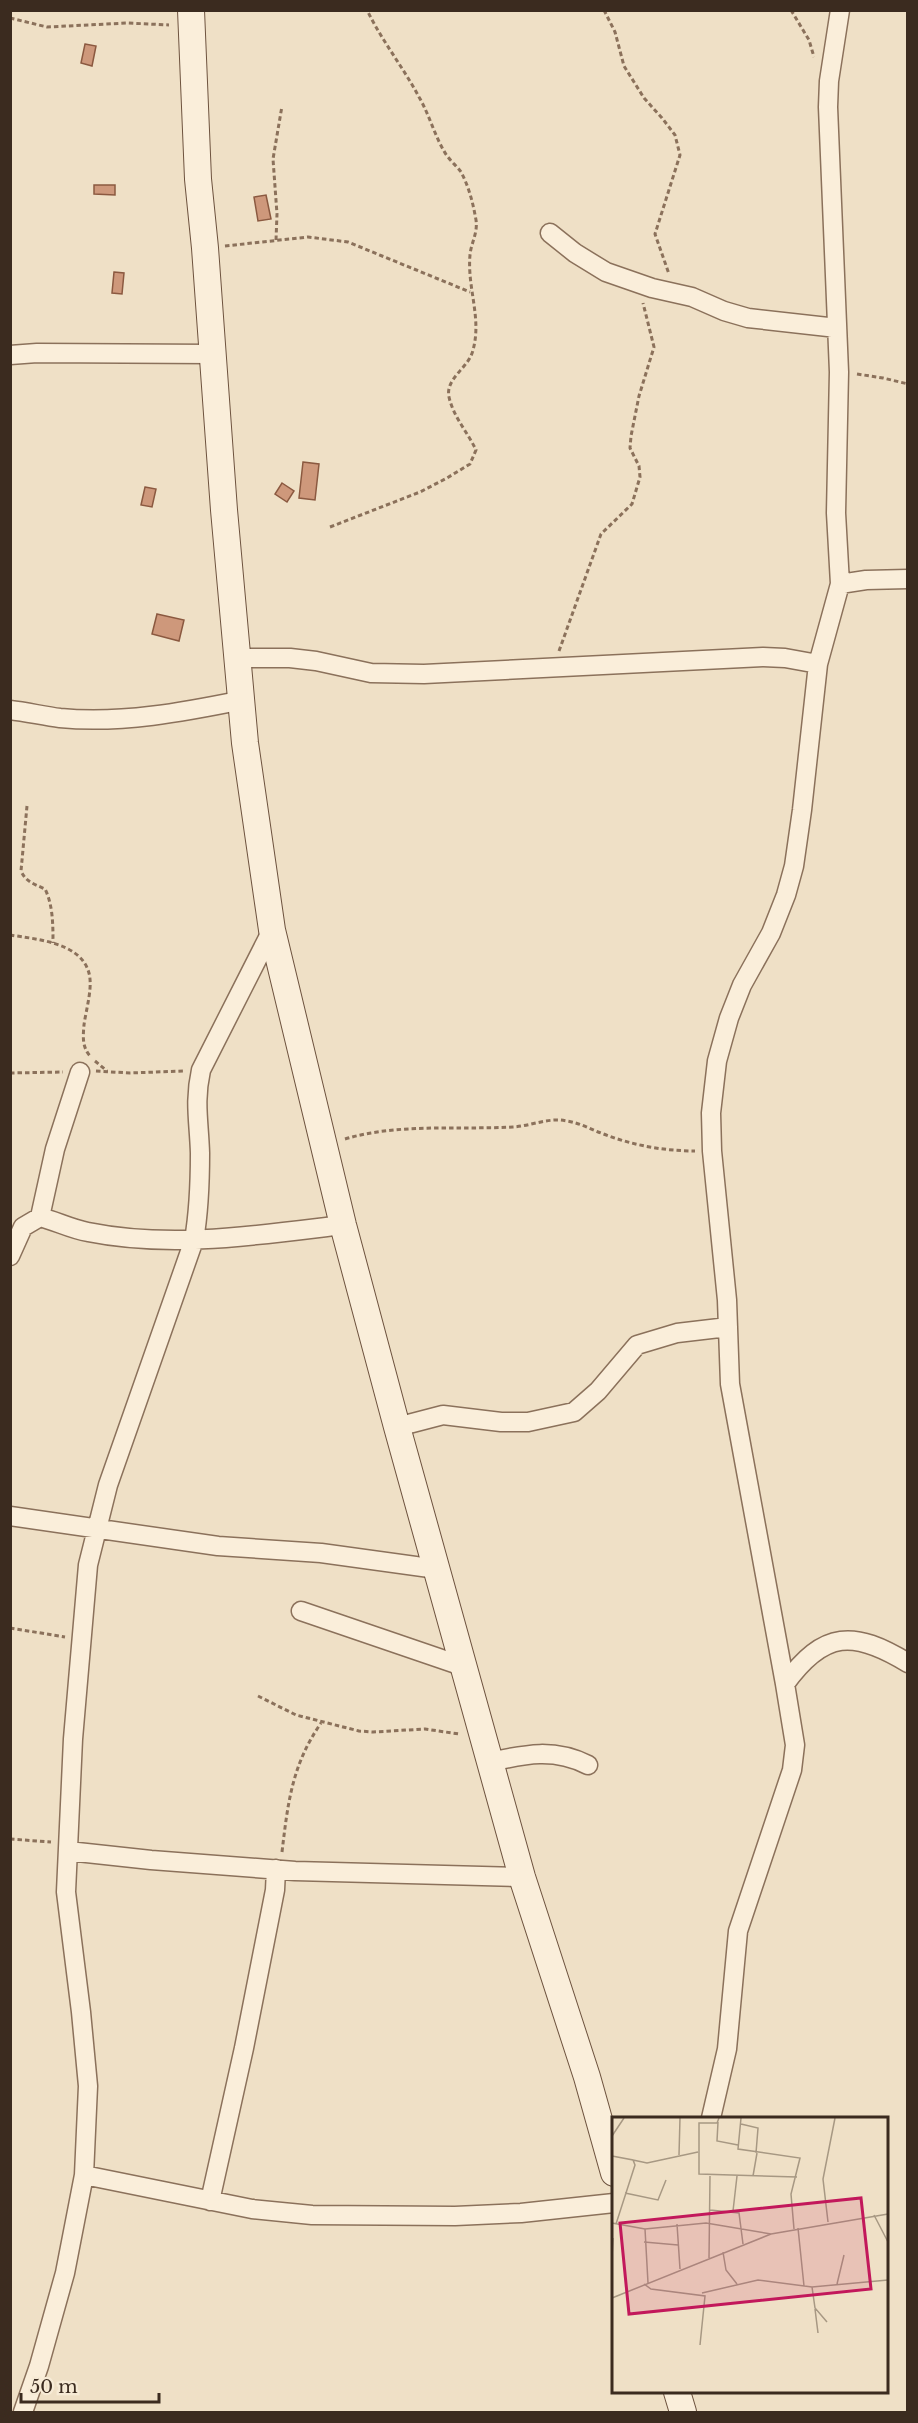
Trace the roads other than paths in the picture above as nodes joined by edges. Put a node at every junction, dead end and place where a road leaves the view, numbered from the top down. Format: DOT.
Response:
graph roads {
  1 [pos="840,10"];
  2 [pos="191,18"];
  3 [pos="550,233"];
  4 [pos="837,328"];
  5 [pos="212,354"];
  6 [pos="10,355"];
  7 [pos="908,579"];
  8 [pos="840,584"];
  9 [pos="239,658"];
  10 [pos="818,664"];
  11 [pos="243,699"];
  12 [pos="10,710"];
  13 [pos="272,930"];
  14 [pos="80,1072"];
  15 [pos="40,1217"];
  16 [pos="343,1225"];
  17 [pos="194,1240"];
  18 [pos="10,1256"];
  19 [pos="728,1327"];
  20 [pos="397,1427"];
  21 [pos="10,1516"];
  22 [pos="96,1529"];
  23 [pos="437,1569"];
  24 [pos="301,1611"];
  25 [pos="908,1663"];
  26 [pos="465,1667"];
  27 [pos="785,1684"];
  28 [pos="487,1750"];
  29 [pos="588,1765"];
  30 [pos="69,1848"];
  31 [pos="278,1869"];
  32 [pos="522,1877"];
  33 [pos="711,2117"];
  34 [pos="612,2166"];
  35 [pos="84,2175"];
  36 [pos="210,2200"];
  37 [pos="612,2203"];
  38 [pos="678,2393"];
  39 [pos="27,2411"];
  40 [pos="683,2412"];
  1 -- 4 [label="street"];
  2 -- 5 [label="street"];
  3 -- 4 [label="street"];
  4 -- 8 [label="street"];
  5 -- 6 [label="street"];
  5 -- 9 [label="street"];
  7 -- 8 [label="street"];
  8 -- 10 [label="street"];
  9 -- 10 [label="street"];
  9 -- 11 [label="street"];
  10 -- 19 [label="street"];
  11 -- 12 [label="street"];
  11 -- 13 [label="street"];
  13 -- 16 [label="street"];
  13 -- 17 [label="street"];
  14 -- 15 [label="street"];
  15 -- 17 [label="street"];
  15 -- 18 [label="street"];
  16 -- 17 [label="street"];
  16 -- 20 [label="street"];
  17 -- 22 [label="street"];
  19 -- 20 [label="street"];
  19 -- 27 [label="street"];
  20 -- 23 [label="street"];
  21 -- 22 [label="street"];
  22 -- 23 [label="street"];
  22 -- 30 [label="street"];
  23 -- 26 [label="street"];
  24 -- 26 [label="street"];
  25 -- 27 [label="street"];
  26 -- 28 [label="street"];
  27 -- 33 [label="street"];
  28 -- 29 [label="street"];
  28 -- 32 [label="street"];
  30 -- 31 [label="street"];
  30 -- 35 [label="street"];
  31 -- 32 [label="street"];
  31 -- 36 [label="street"];
  32 -- 34 [label="street"];
  35 -- 36 [label="street"];
  35 -- 39 [label="street"];
  36 -- 37 [label="street"];
  38 -- 40 [label="street"];
}
